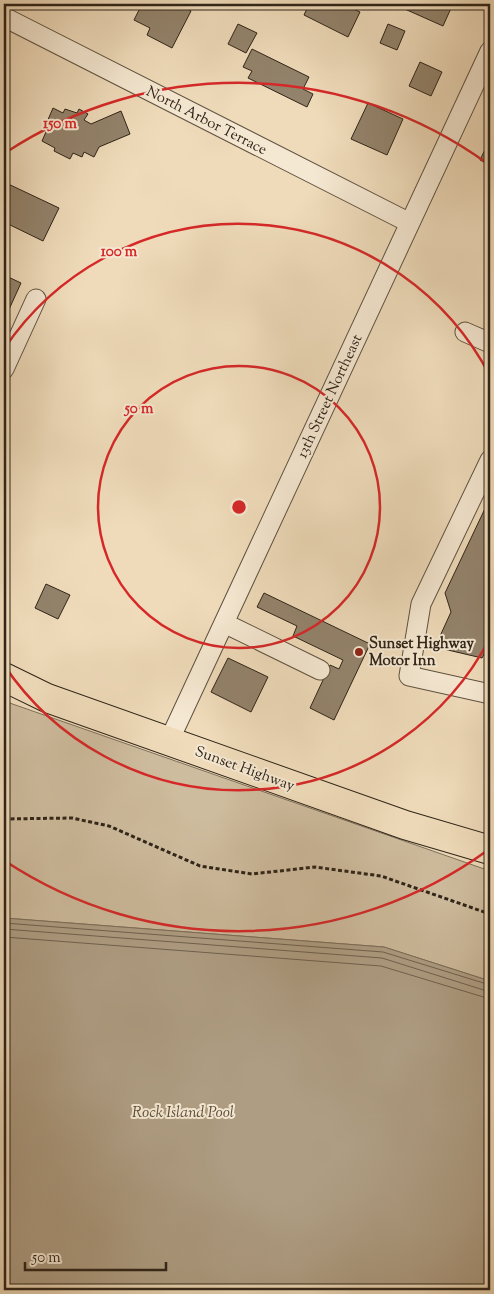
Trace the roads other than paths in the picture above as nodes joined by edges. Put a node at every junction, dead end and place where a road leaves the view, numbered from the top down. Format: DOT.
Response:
graph roads {
  1 [pos="4,17"];
  2 [pos="490,51"];
  3 [pos="410,222"];
  4 [pos="36,299"];
  5 [pos="465,332"];
  6 [pos="11,335"];
  7 [pos="490,343"];
  8 [pos="4,369"];
  9 [pos="490,460"];
  10 [pos="224,623"];
  11 [pos="320,670"];
  12 [pos="4,677"];
  13 [pos="490,694"];
  14 [pos="169,741"];
  15 [pos="490,850"];
  1 -- 3 [label="street, North Arbor Terrace"];
  2 -- 3 [label="street, 13th Street Northeast"];
  3 -- 10 [label="street, 13th Street Northeast"];
  4 -- 6 [label="street"];
  5 -- 7 [label="street"];
  6 -- 8 [label="street"];
  9 -- 13 [label="street"];
  10 -- 11 [label="street"];
  10 -- 14 [label="street, 13th Street Northeast"];
  12 -- 14 [label="highway, Sunset Highway"];
  14 -- 15 [label="highway, Sunset Highway"];
}
